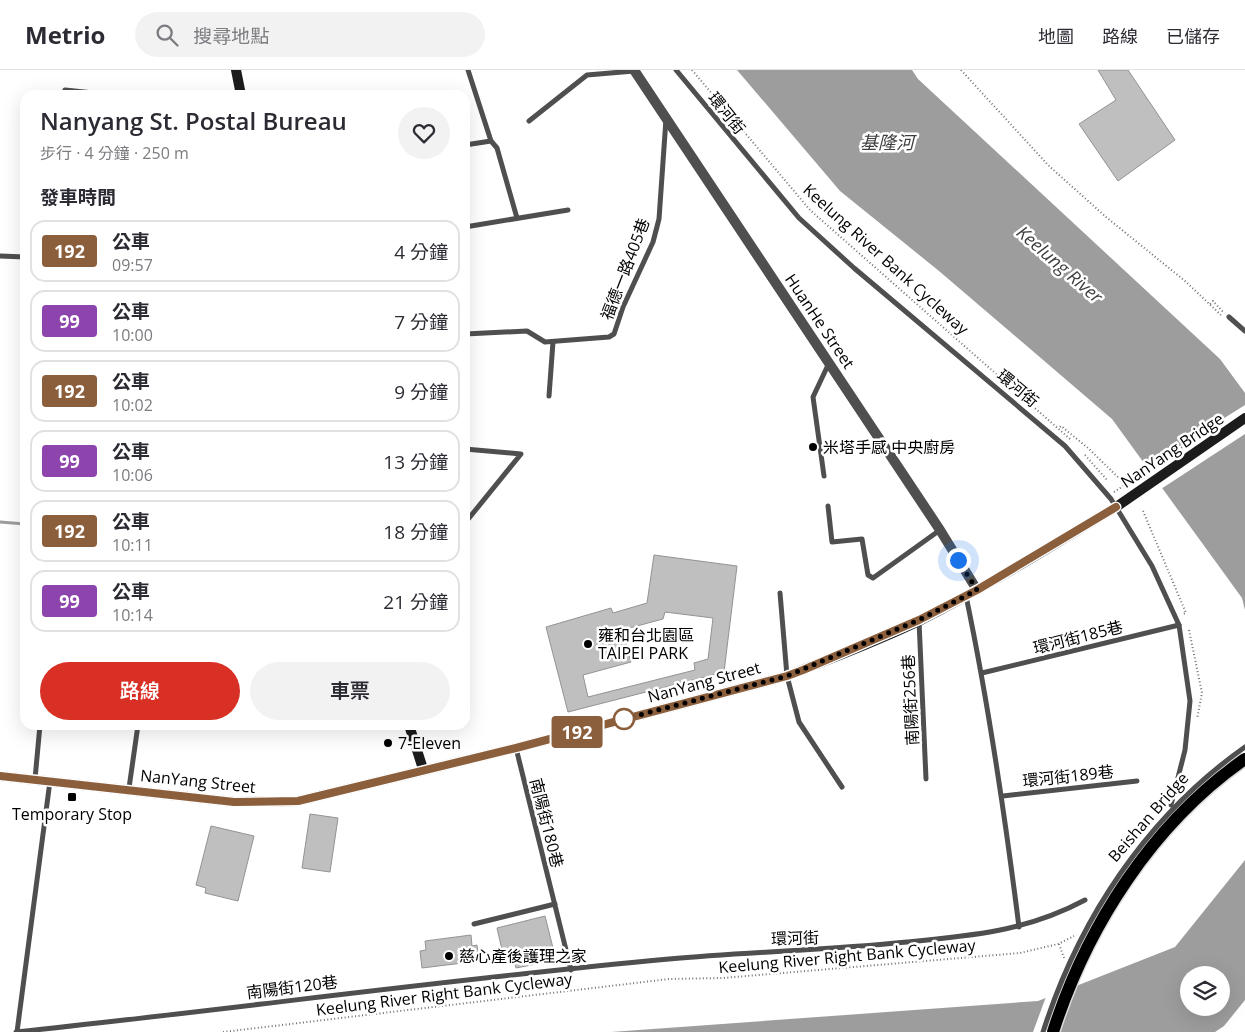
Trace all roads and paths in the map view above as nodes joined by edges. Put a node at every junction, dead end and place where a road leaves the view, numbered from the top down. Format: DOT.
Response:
graph roads {
  1 [pos="236,70"];
  2 [pos="468,70"];
  3 [pos="634,70"];
  4 [pos="676,70"];
  5 [pos="692,70"];
  6 [pos="961,70"];
  7 [pos="240,90"];
  8 [pos="666,119"];
  9 [pos="529,121"];
  10 [pos="491,141"];
  11 [pos="470,144"];
  12 [pos="568,210"];
  13 [pos="517,218"];
  14 [pos="470,226"];
  15 [pos="0,256"];
  16 [pos="20,257"];
  17 [pos="1210,304"];
  18 [pos="1222,316"];
  19 [pos="1229,317"];
  20 [pos="1245,331"];
  21 [pos="470,334"];
  22 [pos="553,342"];
  23 [pos="830,362"];
  24 [pos="549,396"];
  25 [pos="1245,418"];
  26 [pos="1188,443"];
  27 [pos="470,449"];
  28 [pos="824,476"];
  29 [pos="1123,482"];
  30 [pos="1114,492"];
  31 [pos="828,506"];
  32 [pos="1116,507"];
  33 [pos="1143,511"];
  34 [pos="470,517"];
  35 [pos="940,530"];
  36 [pos="977,590"];
  37 [pos="780,593"];
  38 [pos="966,596"];
  39 [pos="1183,614"];
  40 [pos="919,620"];
  41 [pos="1187,621"];
  42 [pos="1179,625"];
  43 [pos="982,673"];
  44 [pos="787,676"];
  45 [pos="1197,721"];
  46 [pos="40,730"];
  47 [pos="137,730"];
  48 [pos="411,730"];
  49 [pos="1245,747"];
  50 [pos="516,748"];
  51 [pos="1245,759"];
  52 [pos="423,769"];
  53 [pos="1189,769"];
  54 [pos="0,776"];
  55 [pos="35,779"];
  56 [pos="926,779"];
  57 [pos="50,780"];
  58 [pos="1137,781"];
  59 [pos="842,787"];
  60 [pos="129,788"];
  61 [pos="1186,788"];
  62 [pos="1003,796"];
  63 [pos="1171,806"];
  64 [pos="1085,900"];
  65 [pos="555,904"];
  66 [pos="474,924"];
  67 [pos="1019,927"];
  68 [pos="1075,935"];
  69 [pos="1058,944"];
  70 [pos="1067,968"];
  71 [pos="571,970"];
  72 [pos="17,1032"];
  73 [pos="223,1032"];
  74 [pos="1043,1032"];
  75 [pos="1053,1032"];
  1 -- 7 [label="street"];
  2 -- 10 [label="lane"];
  3 -- 8 [label="street, HuanHe Street"];
  3 -- 9 [label="lane"];
  4 -- 32 [label="lane, 環河街"];
  5 -- 29 [label="path, Keelung River Bank Cycleway"];
  6 -- 17 [label="path"];
  8 -- 22 [label="lane, 福德一路405巷"];
  8 -- 23 [label="street, HuanHe Street"];
  10 -- 11 [label="lane"];
  10 -- 13 [label="lane"];
  12 -- 13 [label="lane"];
  13 -- 14 [label="lane"];
  15 -- 16 [label="lane"];
  17 -- 18 [label="path"];
  17 -- 19 [label="path"];
  19 -- 20 [label="lane"];
  21 -- 22 [label="lane, 福德一路405巷"];
  22 -- 24 [label="lane"];
  23 -- 28 [label="lane"];
  23 -- 35 [label="street, HuanHe Street"];
  25 -- 32 [label="street, NanYang Bridge, bridge"];
  26 -- 30 [label="path, bridge"];
  27 -- 34 [label="lane"];
  31 -- 35 [label="lane"];
  32 -- 36 [label="street, NanYang Street"];
  32 -- 42 [label="lane, 環河街"];
  33 -- 39 [label="path"];
  35 -- 36 [label="street, HuanHe Street"];
  36 -- 38 [label="street, NanYang Street"];
  37 -- 44 [label="lane"];
  38 -- 40 [label="street, NanYang Street"];
  38 -- 43 [label="lane"];
  40 -- 44 [label="street, NanYang Street"];
  40 -- 56 [label="lane, 南陽街256巷"];
  41 -- 45 [label="path"];
  42 -- 43 [label="lane, 環河街185巷"];
  42 -- 63 [label="lane, 環河街"];
  43 -- 62 [label="lane"];
  44 -- 50 [label="street, NanYang Street"];
  44 -- 59 [label="lane"];
  46 -- 55 [label="lane"];
  47 -- 60 [label="lane"];
  48 -- 52 [label="street"];
  49 -- 70 [label="lane, Beishan Bridge, bridge"];
  50 -- 52 [label="street, NanYang Street"];
  50 -- 65 [label="lane, 南陽街180巷"];
  51 -- 75 [label="main road, Beishan Bridge, bridge"];
  52 -- 60 [label="street, NanYang Street"];
  53 -- 61 [label="path"];
  54 -- 55 [label="street, NanYang Street"];
  55 -- 57 [label="street, NanYang Street"];
  57 -- 60 [label="street, NanYang Street"];
  57 -- 72 [label="lane"];
  58 -- 62 [label="lane, 環河街189巷"];
  62 -- 67 [label="lane"];
  64 -- 67 [label="lane, 環河街"];
  65 -- 66 [label="lane"];
  65 -- 71 [label="lane, 南陽街180巷"];
  67 -- 71 [label="lane, 環河街"];
  68 -- 69 [label="path, Keelung River Right Bank Cycleway"];
  69 -- 70 [label="path"];
  69 -- 73 [label="path, Keelung River Right Bank Cycleway"];
  70 -- 74 [label="lane, Beishan Bridge, bridge"];
  71 -- 72 [label="lane, 南陽街120巷"];
}
